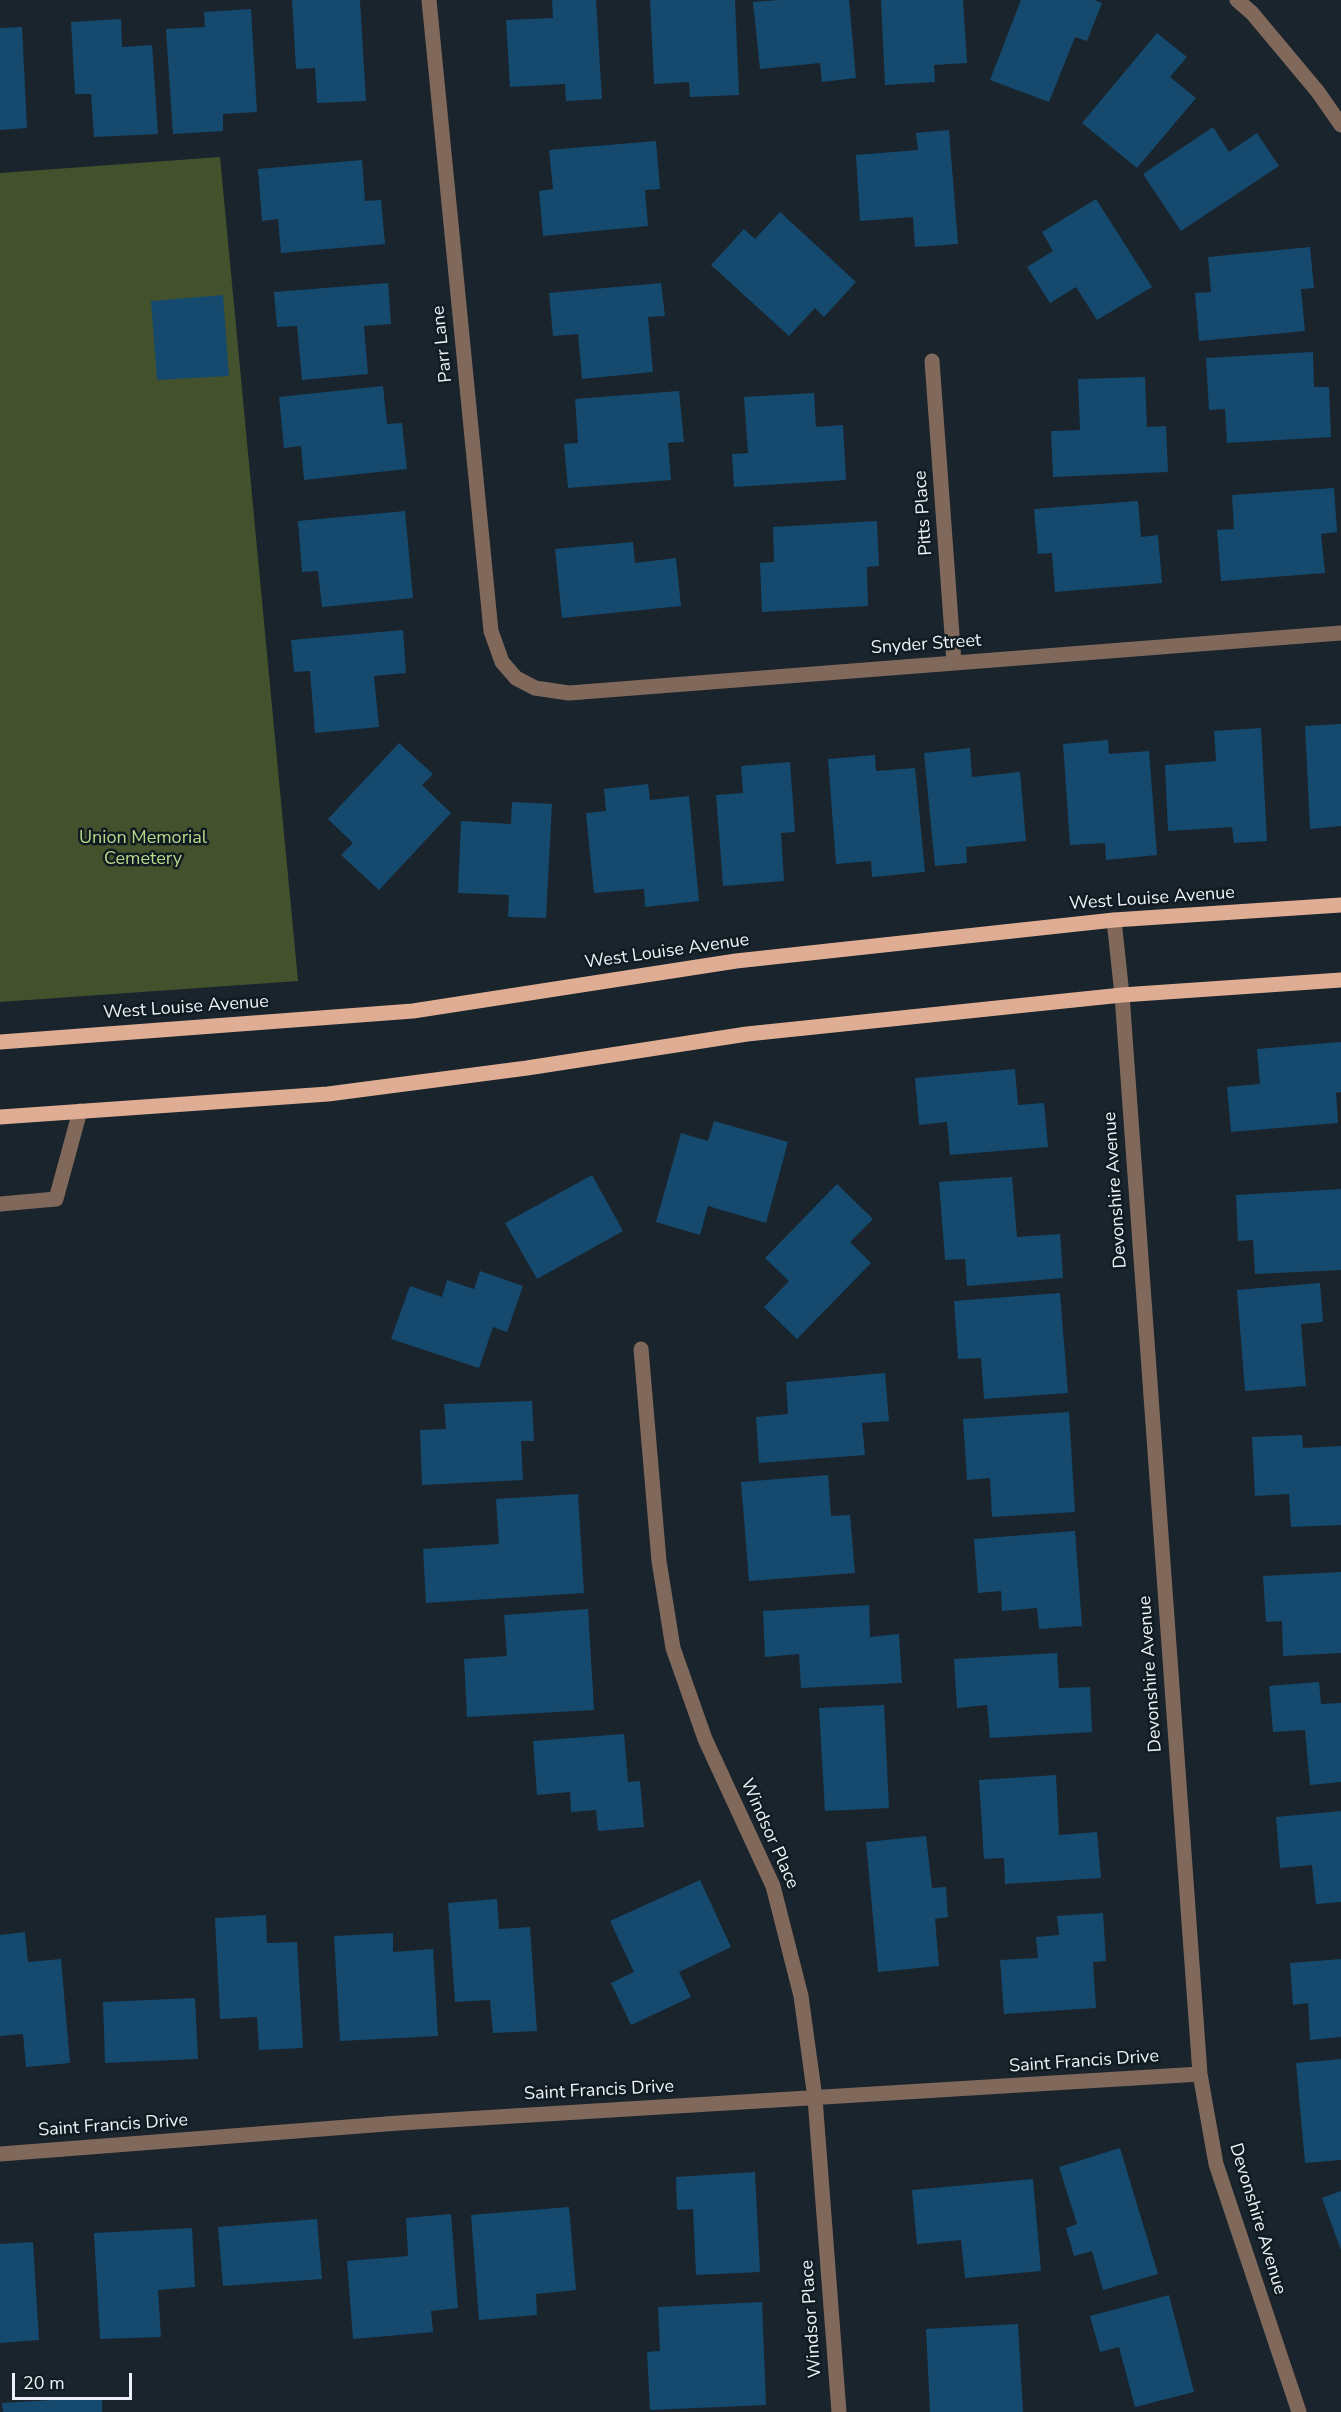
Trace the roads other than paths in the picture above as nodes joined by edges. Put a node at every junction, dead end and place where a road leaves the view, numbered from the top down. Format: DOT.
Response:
graph roads {
  1 [pos="429,0"];
  2 [pos="1237,0"];
  3 [pos="1341,125"];
  4 [pos="932,362"];
  5 [pos="1341,633"];
  6 [pos="954,662"];
  7 [pos="516,678"];
  8 [pos="1341,905"];
  9 [pos="1114,920"];
  10 [pos="1341,980"];
  11 [pos="1122,995"];
  12 [pos="0,1042"];
  13 [pos="80,1111"];
  14 [pos="0,1117"];
  15 [pos="0,1204"];
  16 [pos="641,1350"];
  17 [pos="1200,2074"];
  18 [pos="815,2098"];
  19 [pos="0,2154"];
  20 [pos="838,2412"];
  21 [pos="1299,2412"];
  1 -- 7 [label="street, Parr Lane"];
  2 -- 3 [label="street"];
  4 -- 6 [label="street, Pitts Place"];
  5 -- 6 [label="street, Snyder Street"];
  6 -- 7 [label="street, Snyder Street"];
  8 -- 9 [label="main road, West Louise Avenue"];
  9 -- 11 [label="street, Devonshire Avenue"];
  9 -- 12 [label="main road, West Louise Avenue"];
  10 -- 11 [label="main road"];
  11 -- 13 [label="main road"];
  11 -- 17 [label="street, Devonshire Avenue"];
  13 -- 14 [label="main road"];
  13 -- 15 [label="street"];
  16 -- 18 [label="street, Windsor Place"];
  17 -- 18 [label="street, Saint Francis Drive"];
  17 -- 21 [label="street, Devonshire Avenue"];
  18 -- 19 [label="street, Saint Francis Drive"];
  18 -- 20 [label="street, Windsor Place"];
}
